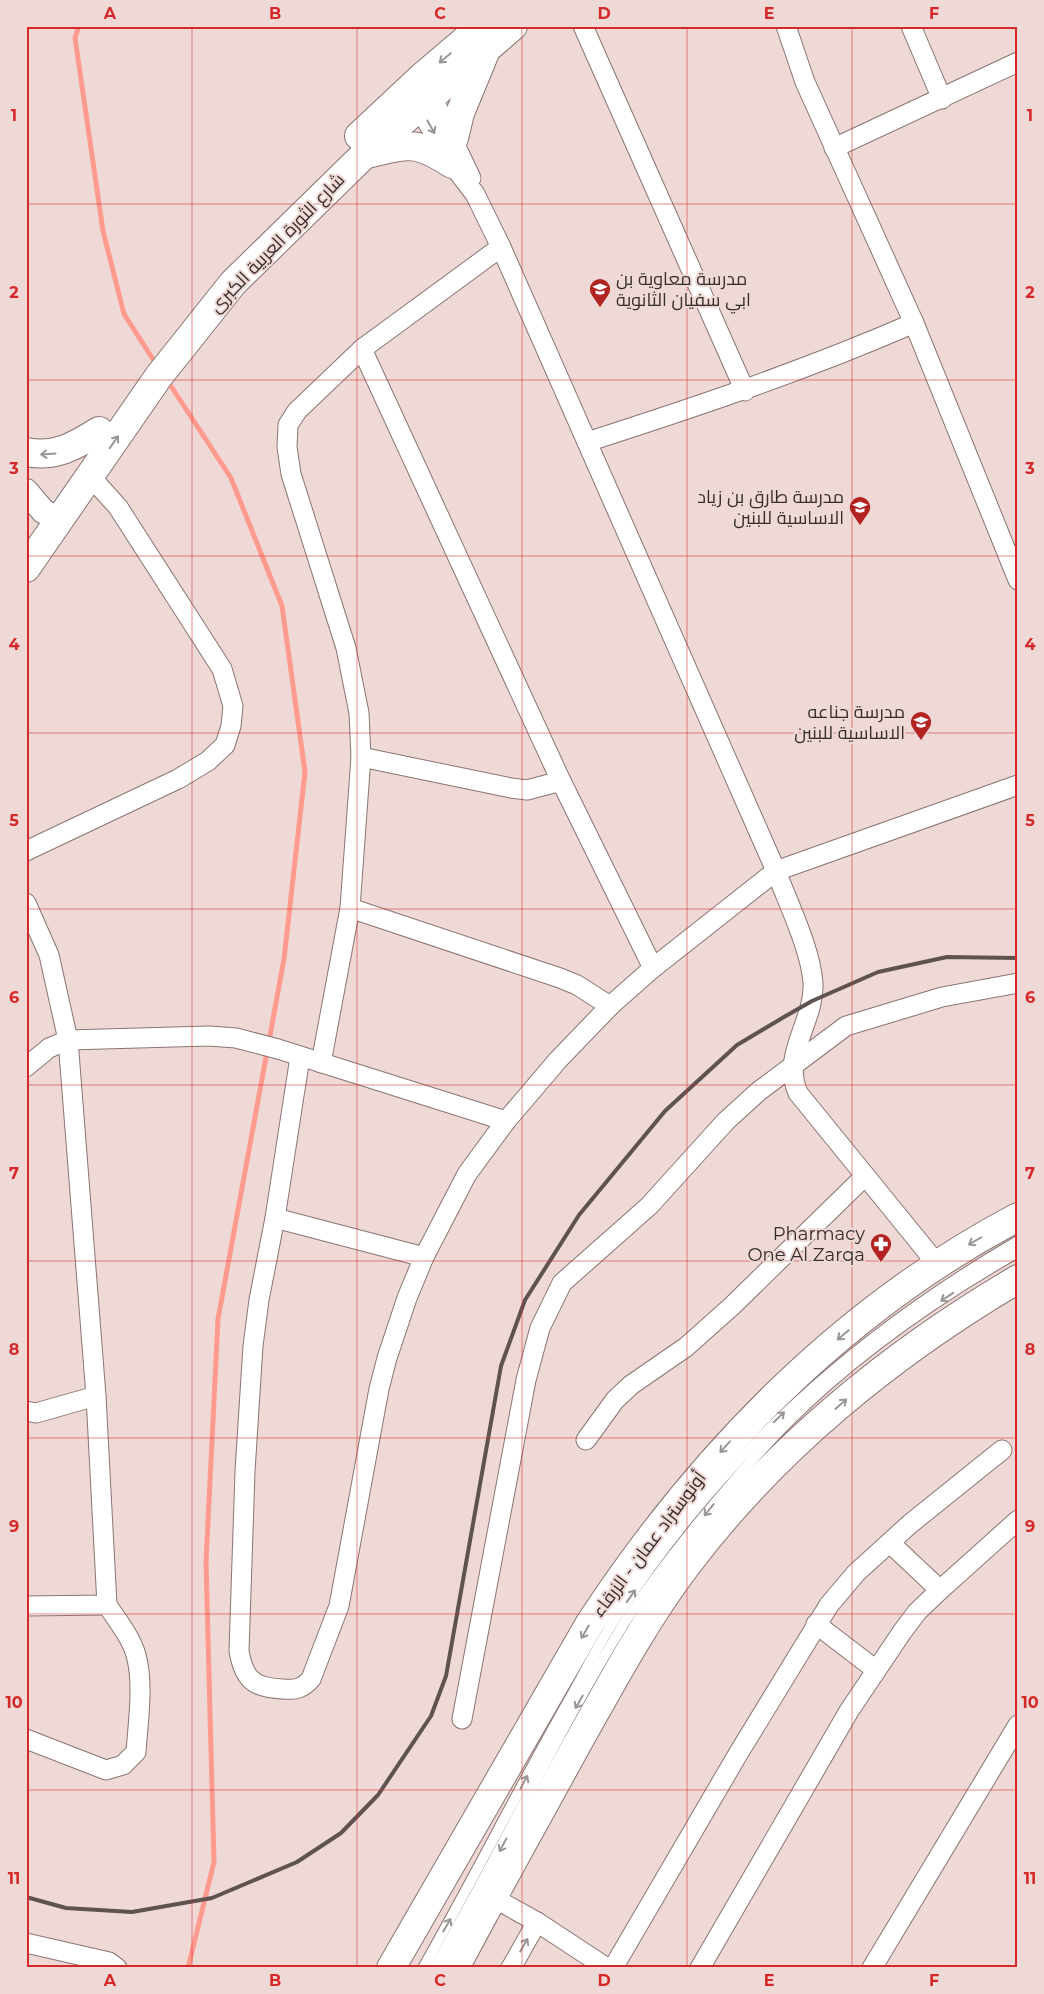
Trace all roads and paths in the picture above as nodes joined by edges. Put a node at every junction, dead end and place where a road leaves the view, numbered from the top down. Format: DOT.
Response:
graph roads {
  1 [pos="513,26"];
  2 [pos="583,26"];
  3 [pos="786,26"];
  4 [pos="911,26"];
  5 [pos="485,38"];
  6 [pos="1018,62"];
  7 [pos="421,93"];
  8 [pos="942,98"];
  9 [pos="834,148"];
  10 [pos="453,151"];
  11 [pos="364,155"];
  12 [pos="475,194"];
  13 [pos="501,247"];
  14 [pos="914,323"];
  15 [pos="172,343"];
  16 [pos="362,349"];
  17 [pos="152,370"];
  18 [pos="745,390"];
  19 [pos="98,431"];
  20 [pos="587,442"];
  21 [pos="26,452"];
  22 [pos="90,476"];
  23 [pos="38,520"];
  24 [pos="26,568"];
  25 [pos="1018,580"];
  26 [pos="361,757"];
  27 [pos="560,780"];
  28 [pos="1018,785"];
  29 [pos="26,851"];
  30 [pos="776,871"];
  31 [pos="26,904"];
  32 [pos="350,908"];
  33 [pos="653,968"];
  34 [pos="1018,983"];
  35 [pos="610,1006"];
  36 [pos="68,1040"];
  37 [pos="300,1057"];
  38 [pos="321,1063"];
  39 [pos="792,1064"];
  40 [pos="26,1067"];
  41 [pos="506,1121"];
  42 [pos="865,1176"];
  43 [pos="1018,1217"];
  44 [pos="276,1218"];
  45 [pos="1018,1241"];
  46 [pos="1018,1252"];
  47 [pos="424,1257"];
  48 [pos="937,1264"];
  49 [pos="1018,1279"];
  50 [pos="96,1396"];
  51 [pos="26,1411"];
  52 [pos="586,1440"];
  53 [pos="1002,1450"];
  54 [pos="1018,1520"];
  55 [pos="890,1543"];
  56 [pos="940,1590"];
  57 [pos="107,1605"];
  58 [pos="26,1606"];
  59 [pos="816,1624"];
  60 [pos="876,1670"];
  61 [pos="462,1719"];
  62 [pos="1018,1725"];
  63 [pos="26,1738"];
  64 [pos="492,1897"];
  65 [pos="537,1922"];
  66 [pos="26,1943"];
  67 [pos="117,1968"];
  68 [pos="391,1968"];
  69 [pos="422,1968"];
  70 [pos="434,1968"];
  71 [pos="455,1968"];
  72 [pos="511,1968"];
  73 [pos="607,1968"];
  74 [pos="613,1968"];
  75 [pos="700,1968"];
  76 [pos="872,1968"];
  1 -- 5 [label="main road, شارع الثورة العربية الكبرى"];
  2 -- 18 [label="street"];
  3 -- 9 [label="street"];
  4 -- 8 [label="street"];
  5 -- 7 [label="main road, شارع الثورة العربية الكبرى"];
  5 -- 10 [label="main road"];
  6 -- 8 [label="street"];
  7 -- 10 [label="street, one-way"];
  7 -- 10 [label="street"];
  7 -- 11 [label="main road, شارع الثورة العربية الكبرى"];
  7 -- 15 [label="main road, شارع الثورة العربية الكبرى"];
  8 -- 9 [label="street"];
  9 -- 14 [label="street"];
  10 -- 11 [label="main road"];
  10 -- 12 [label="street"];
  10 -- 12 [label="street"];
  11 -- 15 [label="main road, شارع الثورة العربية الكبرى"];
  12 -- 13 [label="street"];
  13 -- 16 [label="street"];
  13 -- 20 [label="street"];
  14 -- 18 [label="street"];
  14 -- 25 [label="street"];
  15 -- 17 [label="main road, شارع الثورة العربية الكبرى"];
  16 -- 26 [label="street"];
  16 -- 27 [label="street"];
  17 -- 19 [label="main road, شارع الثورة العربية الكبرى"];
  22 -- 17 [label="main road, شارع الثورة العربية الكبرى, one-way"];
  18 -- 20 [label="street"];
  19 -- 21 [label="main road, one-way"];
  19 -- 23 [label="main road, شارع الثورة العربية الكبرى"];
  20 -- 30 [label="street"];
  22 -- 23 [label="main road, شارع الثورة العربية الكبرى"];
  22 -- 29 [label="street"];
  23 -- 24 [label="main road, شارع الثورة العربية الكبرى"];
  26 -- 27 [label="street"];
  26 -- 32 [label="street"];
  27 -- 33 [label="street"];
  28 -- 30 [label="street"];
  30 -- 33 [label="street"];
  30 -- 39 [label="street"];
  31 -- 36 [label="street"];
  32 -- 35 [label="street"];
  32 -- 38 [label="street"];
  33 -- 35 [label="street"];
  34 -- 39 [label="street"];
  35 -- 41 [label="street"];
  36 -- 37 [label="street"];
  36 -- 40 [label="street"];
  36 -- 50 [label="street"];
  37 -- 38 [label="street"];
  37 -- 44 [label="street"];
  38 -- 41 [label="street"];
  39 -- 42 [label="street"];
  39 -- 61 [label="street"];
  41 -- 47 [label="street"];
  42 -- 48 [label="street"];
  42 -- 52 [label="street"];
  43 -- 48 [label="main road, أوتوستراد عمان - الزرقاء, one-way"];
  44 -- 47 [label="street"];
  44 -- 47 [label="street"];
  69 -- 45 [label="lane, one-way"];
  46 -- 70 [label="lane, one-way"];
  48 -- 68 [label="main road, أوتوستراد عمان - الزرقاء, one-way"];
  64 -- 49 [label="main road, one-way"];
  50 -- 51 [label="street"];
  50 -- 57 [label="street"];
  53 -- 55 [label="street"];
  54 -- 56 [label="street"];
  55 -- 56 [label="street"];
  55 -- 59 [label="street"];
  56 -- 60 [label="street"];
  57 -- 58 [label="street"];
  57 -- 63 [label="street"];
  59 -- 60 [label="street"];
  59 -- 74 [label="street"];
  60 -- 75 [label="street"];
  62 -- 76 [label="street"];
  64 -- 65 [label="street"];
  64 -- 71 [label="main road"];
  72 -- 65 [label="street, one-way"];
  65 -- 73 [label="street"];
  66 -- 67 [label="street"];
}
